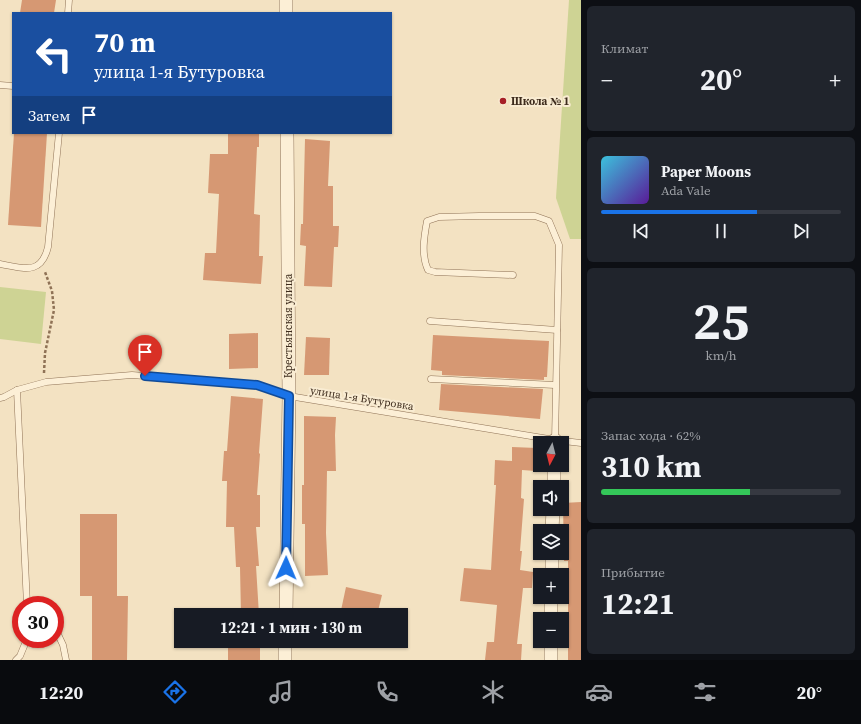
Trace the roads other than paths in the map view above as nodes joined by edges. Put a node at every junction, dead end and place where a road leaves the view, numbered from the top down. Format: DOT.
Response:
graph roads {
  1 [pos="69,0"];
  2 [pos="286,0"];
  3 [pos="68,12"];
  4 [pos="286,12"];
  5 [pos="0,85"];
  6 [pos="12,86"];
  7 [pos="59,134"];
  8 [pos="287,134"];
  9 [pos="0,264"];
  10 [pos="513,275"];
  11 [pos="430,322"];
  12 [pos="557,330"];
  13 [pos="431,379"];
  14 [pos="556,385"];
  15 [pos="17,390"];
  16 [pos="289,396"];
  17 [pos="0,398"];
  18 [pos="555,436"];
  19 [pos="533,438"];
  20 [pos="569,443"];
  21 [pos="581,443"];
  22 [pos="27,596"];
  23 [pos="286,608"];
  24 [pos="23,648"];
  25 [pos="64,648"];
  26 [pos="285,648"];
  27 [pos="551,648"];
  28 [pos="16,660"];
  29 [pos="66,660"];
  30 [pos="285,660"];
  31 [pos="551,660"];
  1 -- 3 [label="lane"];
  2 -- 4 [label="street"];
  5 -- 6 [label="lane"];
  7 -- 9 [label="lane"];
  8 -- 16 [label="street, Крестьянская улица"];
  10 -- 12 [label="lane"];
  11 -- 12 [label="lane"];
  12 -- 14 [label="lane"];
  13 -- 14 [label="lane"];
  14 -- 18 [label="lane"];
  15 -- 16 [label="lane, улица 1-я Бутуровка"];
  15 -- 17 [label="lane, улица 1-я Бутуровка"];
  15 -- 22 [label="lane"];
  16 -- 19 [label="lane, улица 1-я Бутуровка"];
  16 -- 23 [label="street, Крестьянская улица"];
  20 -- 21 [label="lane, улица 1-я Бутуровка"];
  24 -- 28 [label="lane"];
  25 -- 29 [label="lane"];
  26 -- 30 [label="street"];
  27 -- 31 [label="street"];
}
